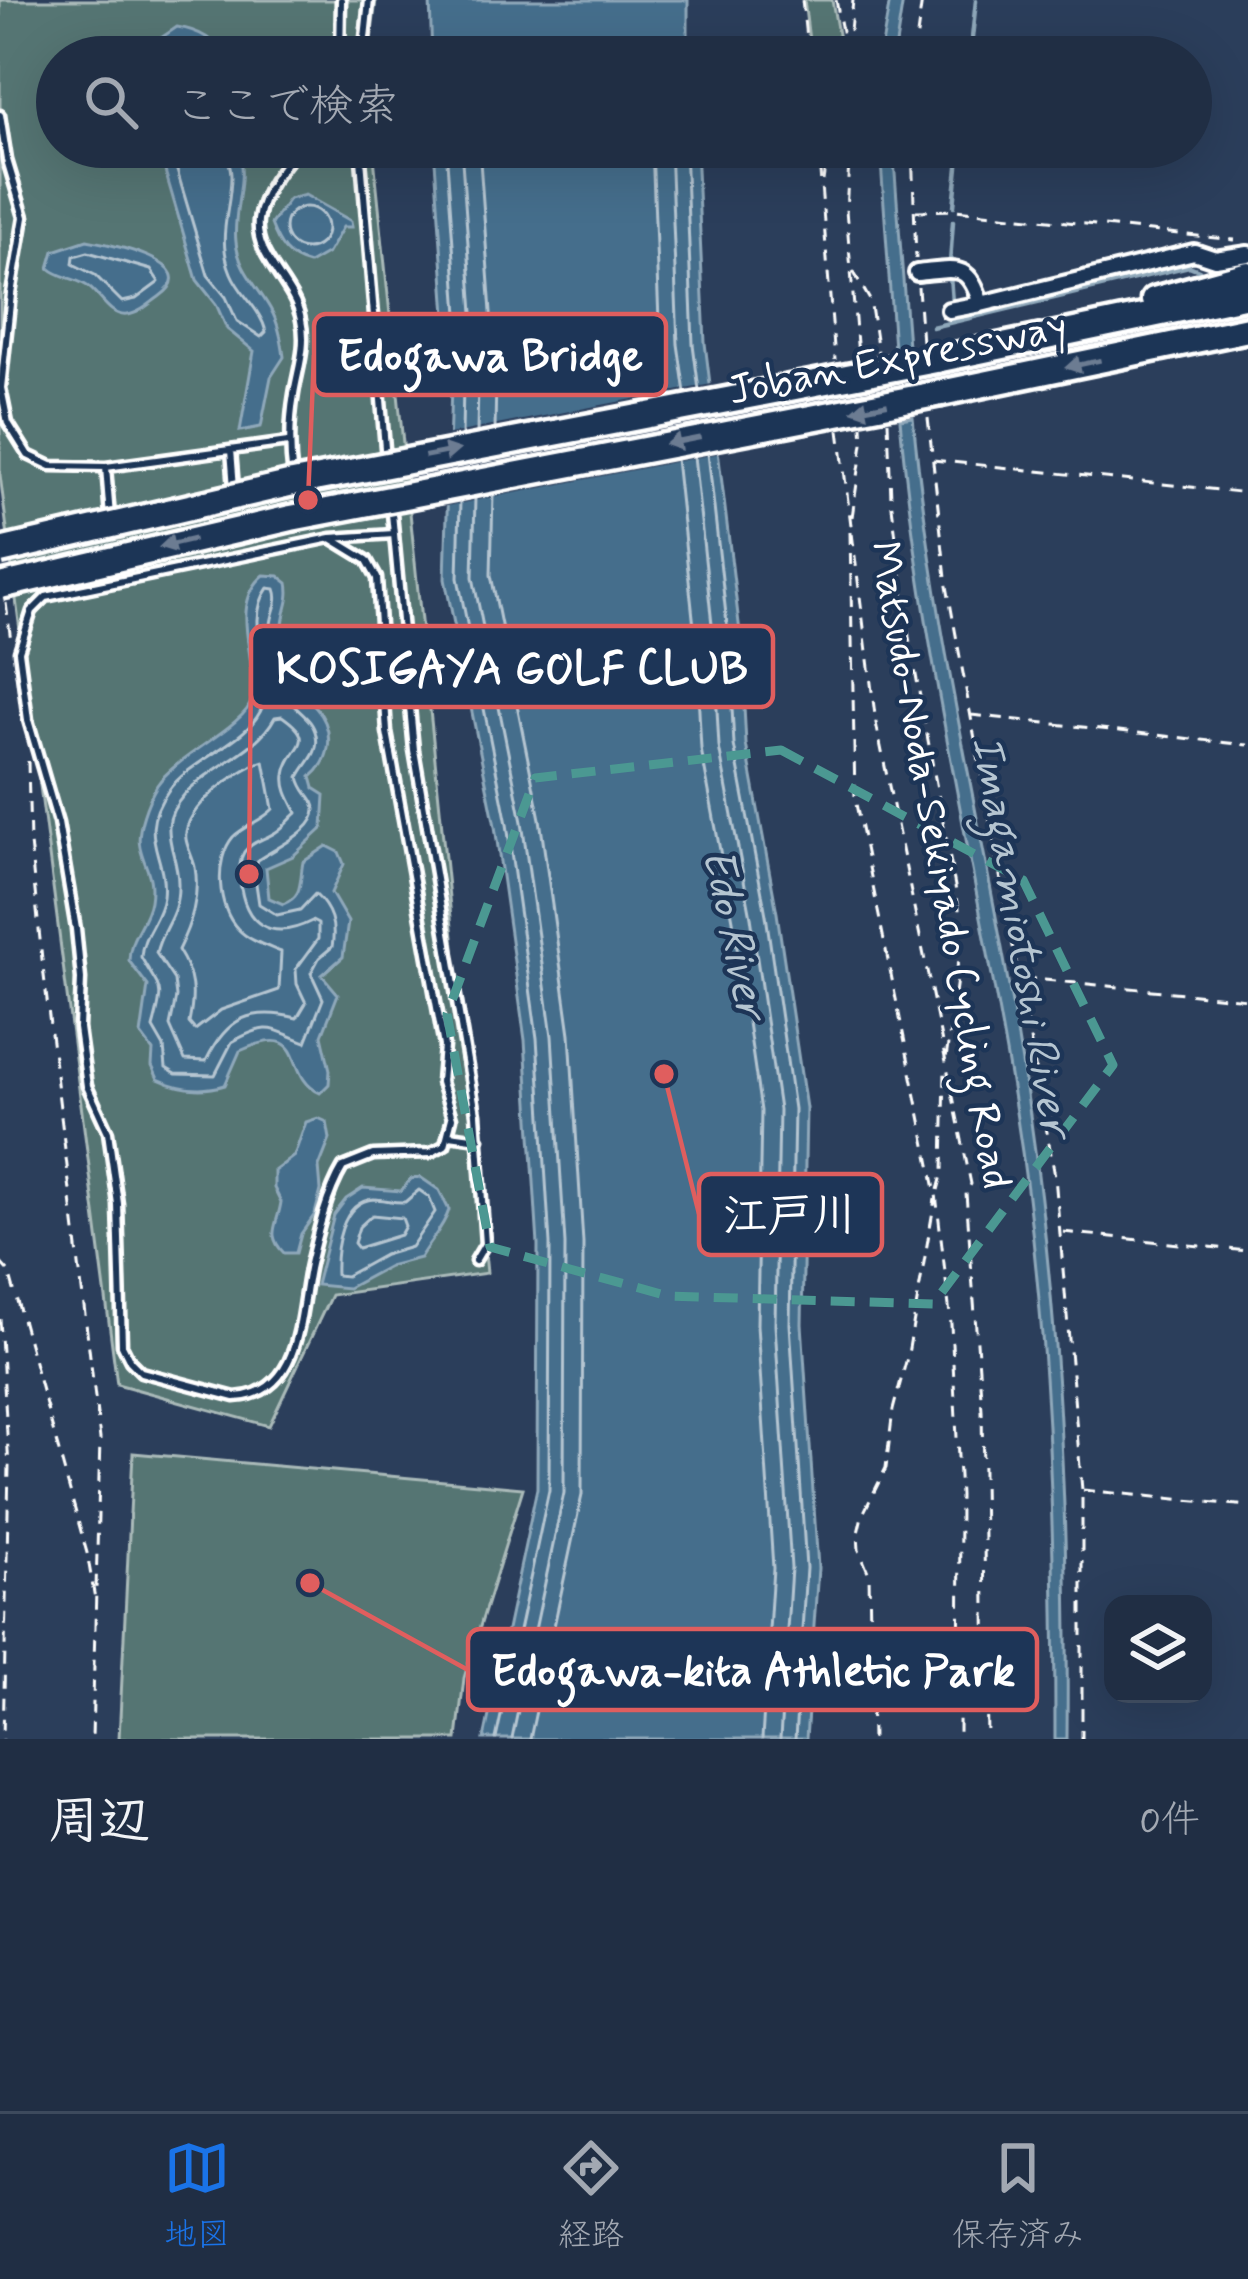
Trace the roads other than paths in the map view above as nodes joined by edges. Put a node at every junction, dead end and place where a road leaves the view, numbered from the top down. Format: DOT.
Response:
graph roads {
  1 [pos="341,0"];
  2 [pos="369,0"];
  3 [pos="340,36"];
  4 [pos="365,36"];
  5 [pos="0,116"];
  6 [pos="284,168"];
  7 [pos="362,168"];
  8 [pos="1247,260"];
  9 [pos="917,273"];
  10 [pos="1248,295"];
  11 [pos="981,304"];
  12 [pos="949,310"];
  13 [pos="1248,331"];
  14 [pos="967,354"];
  15 [pos="288,442"];
  16 [pos="231,450"];
  17 [pos="106,467"];
  18 [pos="388,474"];
  19 [pos="390,494"];
  20 [pos="301,520"];
  21 [pos="235,532"];
  22 [pos="394,534"];
  23 [pos="111,536"];
  24 [pos="331,538"];
  25 [pos="0,551"];
  26 [pos="113,559"];
  27 [pos="115,582"];
  28 [pos="0,586"];
  29 [pos="449,1135"];
  30 [pos="479,1139"];
  31 [pos="475,1261"];
  1 -- 3 [label="lane"];
  2 -- 4 [label="lane"];
  5 -- 17 [label="lane"];
  6 -- 15 [label="lane"];
  7 -- 18 [label="lane"];
  8 -- 11 [label="street"];
  8 -- 14 [label="highway"];
  9 -- 11 [label="street"];
  10 -- 14 [label="highway, Joban Expressway"];
  11 -- 12 [label="street"];
  13 -- 28 [label="highway, Joban Expressway, one-way, bridge"];
  25 -- 14 [label="highway, Joban Expressway, one-way, bridge"];
  15 -- 16 [label="lane"];
  15 -- 20 [label="lane"];
  16 -- 17 [label="lane"];
  16 -- 21 [label="lane"];
  17 -- 23 [label="lane"];
  19 -- 22 [label="lane"];
  22 -- 24 [label="lane"];
  22 -- 30 [label="lane"];
  24 -- 27 [label="lane"];
  24 -- 29 [label="lane"];
  26 -- 27 [label="lane"];
  27 -- 29 [label="lane"];
  29 -- 30 [label="lane"];
  30 -- 31 [label="lane"];
}
